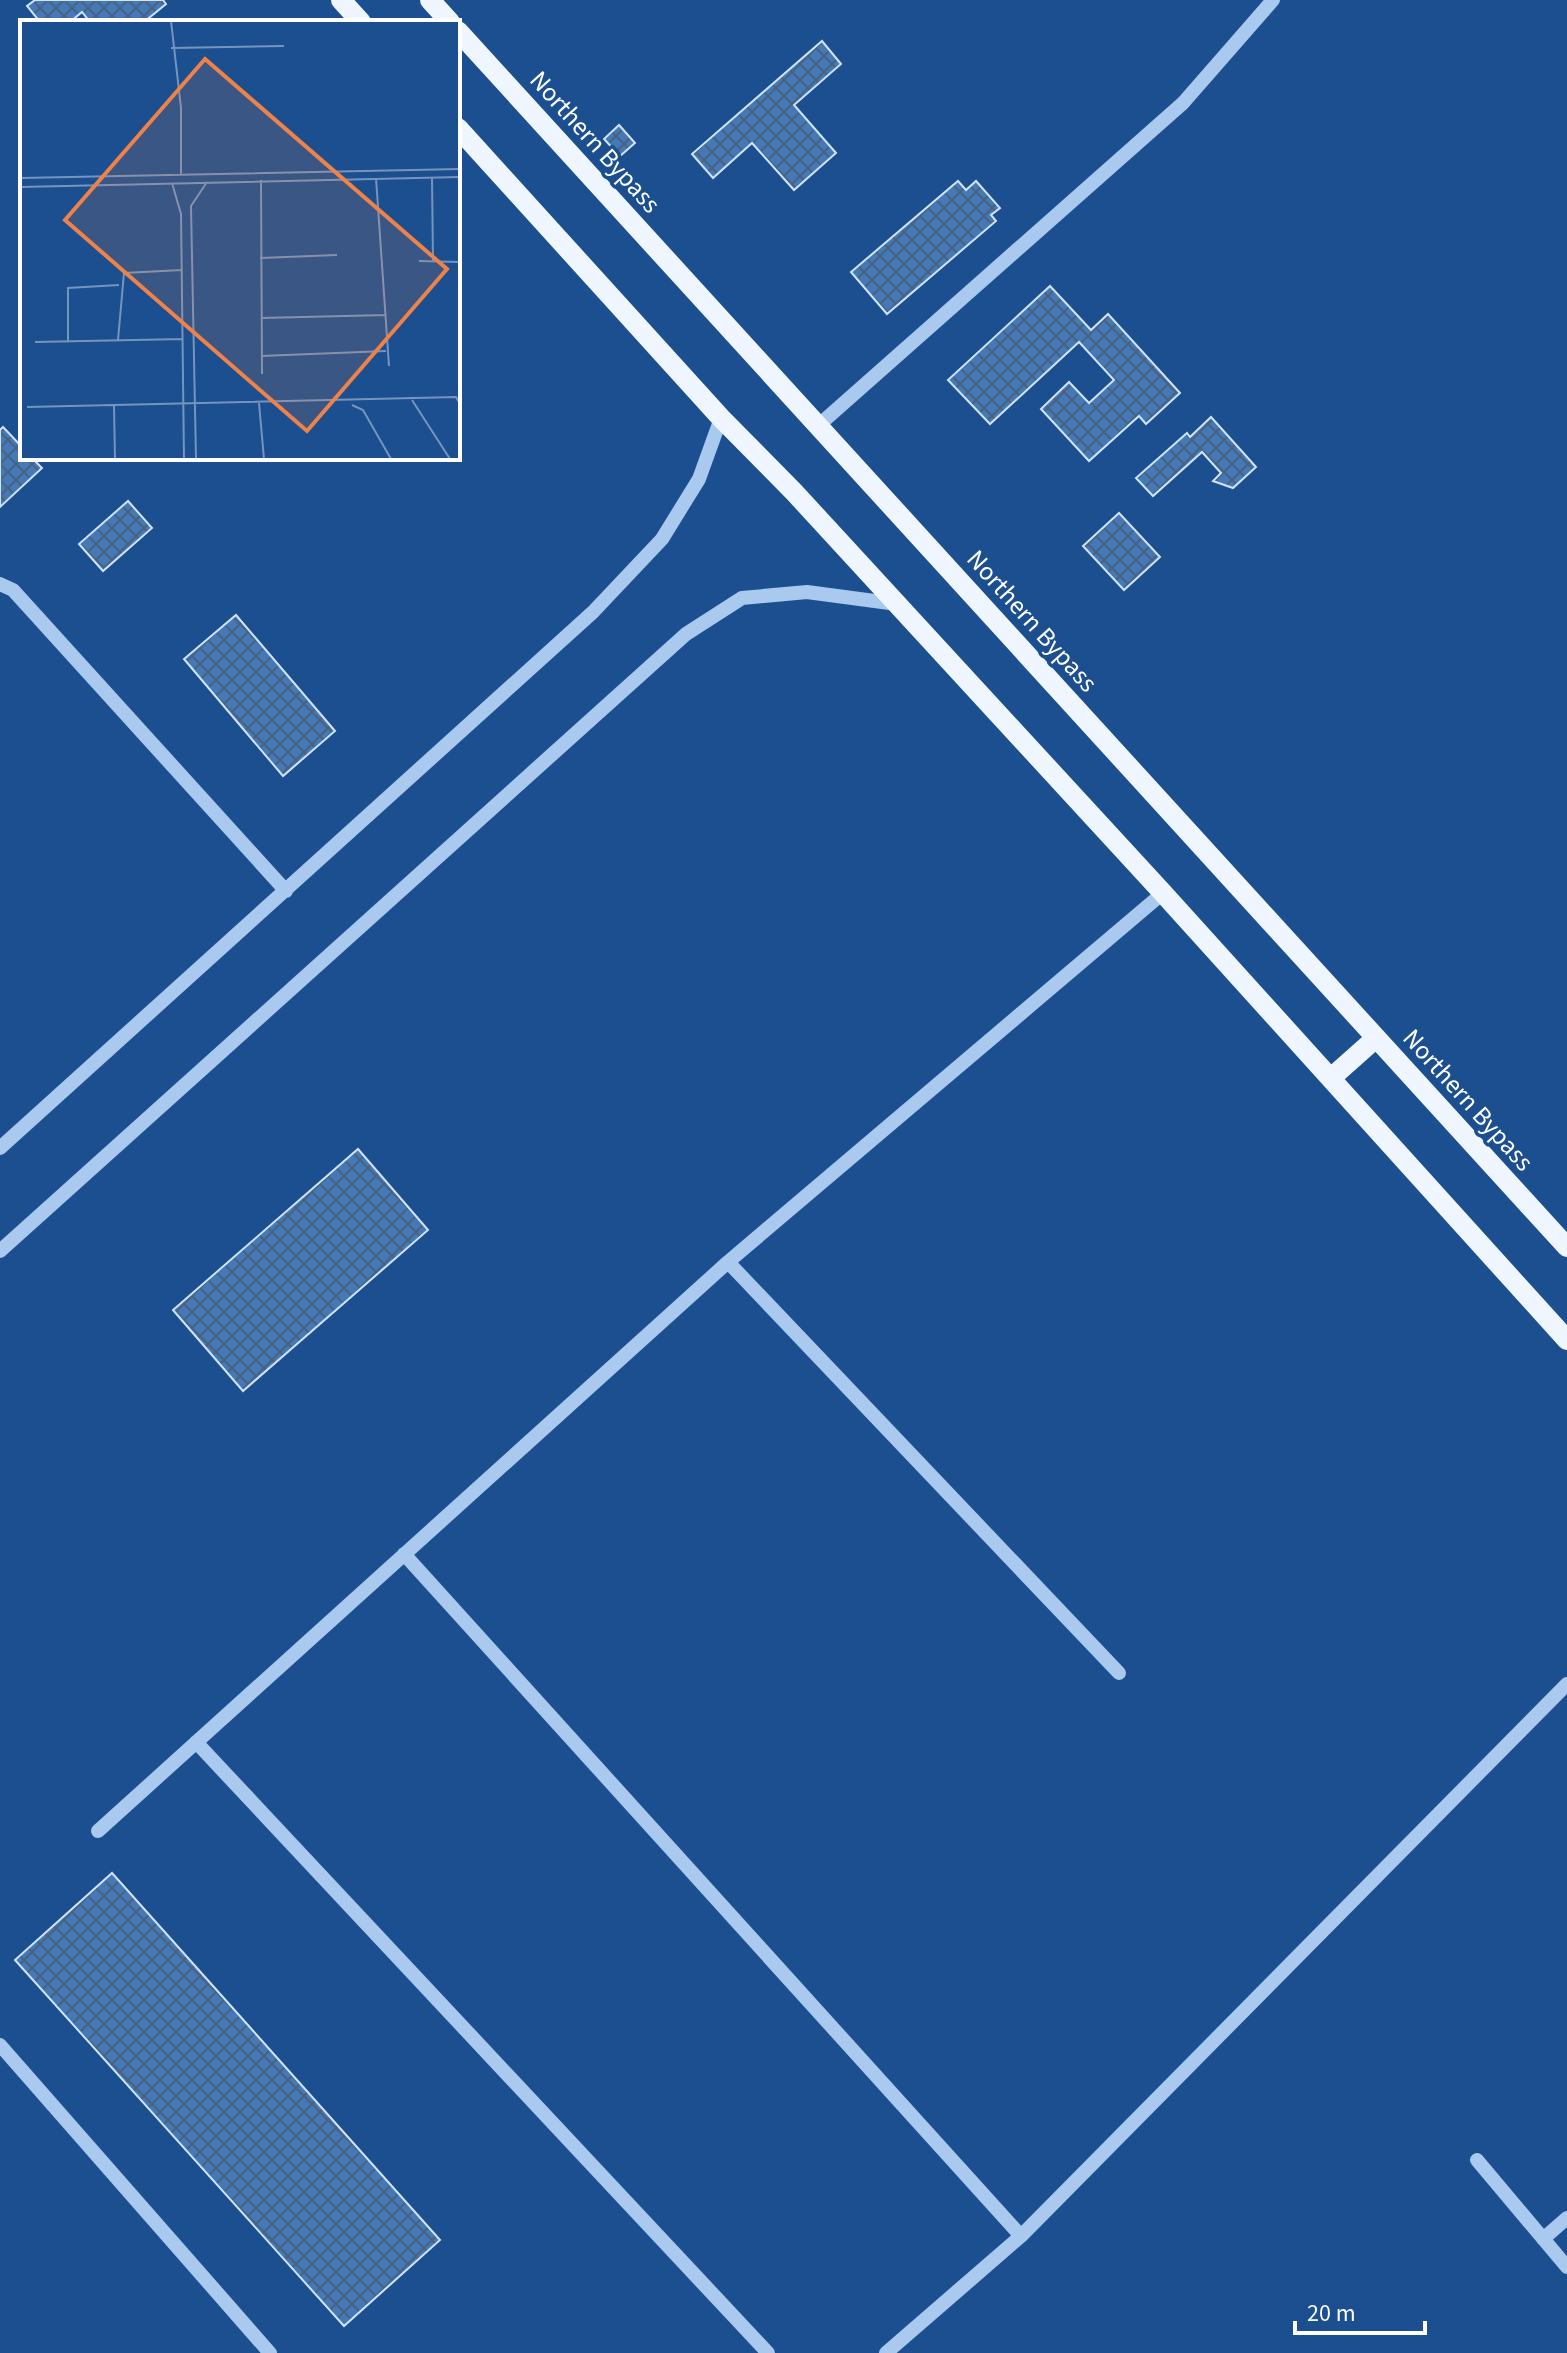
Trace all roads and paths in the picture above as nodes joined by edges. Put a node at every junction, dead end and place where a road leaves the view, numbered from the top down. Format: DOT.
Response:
graph roads {
  1 [pos="341,0"];
  2 [pos="430,0"];
  3 [pos="1273,0"];
  4 [pos="359,20"];
  5 [pos="448,20"];
  6 [pos="460,33"];
  7 [pos="460,130"];
  8 [pos="721,418"];
  9 [pos="819,425"];
  10 [pos="0,584"];
  11 [pos="897,604"];
  12 [pos="286,891"];
  13 [pos="1163,893"];
  14 [pos="1376,1038"];
  15 [pos="1331,1078"];
  16 [pos="0,1148"];
  17 [pos="1567,1247"];
  18 [pos="0,1251"];
  19 [pos="728,1262"];
  20 [pos="1567,1340"];
  21 [pos="404,1554"];
  22 [pos="1119,1673"];
  23 [pos="1567,1684"];
  24 [pos="196,1742"];
  25 [pos="98,1831"];
  26 [pos="0,2045"];
  27 [pos="1477,2160"];
  28 [pos="1567,2218"];
  29 [pos="1021,2236"];
  30 [pos="1543,2239"];
  31 [pos="1567,2267"];
  32 [pos="270,2353"];
  33 [pos="768,2353"];
  34 [pos="886,2353"];
  1 -- 4 [label="main road"];
  2 -- 5 [label="main road"];
  3 -- 9 [label="street"];
  6 -- 9 [label="main road, Northern Bypass"];
  7 -- 8 [label="main road"];
  8 -- 11 [label="main road"];
  8 -- 12 [label="street"];
  9 -- 14 [label="main road, Northern Bypass"];
  10 -- 12 [label="street"];
  11 -- 13 [label="main road"];
  11 -- 18 [label="street"];
  12 -- 16 [label="street"];
  13 -- 15 [label="main road"];
  13 -- 19 [label="street"];
  14 -- 15 [label="main road"];
  14 -- 17 [label="main road, Northern Bypass"];
  15 -- 20 [label="main road"];
  19 -- 21 [label="street"];
  19 -- 22 [label="street"];
  21 -- 24 [label="street"];
  21 -- 29 [label="street"];
  23 -- 29 [label="street"];
  24 -- 25 [label="street"];
  24 -- 33 [label="street"];
  26 -- 32 [label="street"];
  27 -- 30 [label="street"];
  28 -- 30 [label="street"];
  29 -- 34 [label="street"];
  30 -- 31 [label="street"];
}
